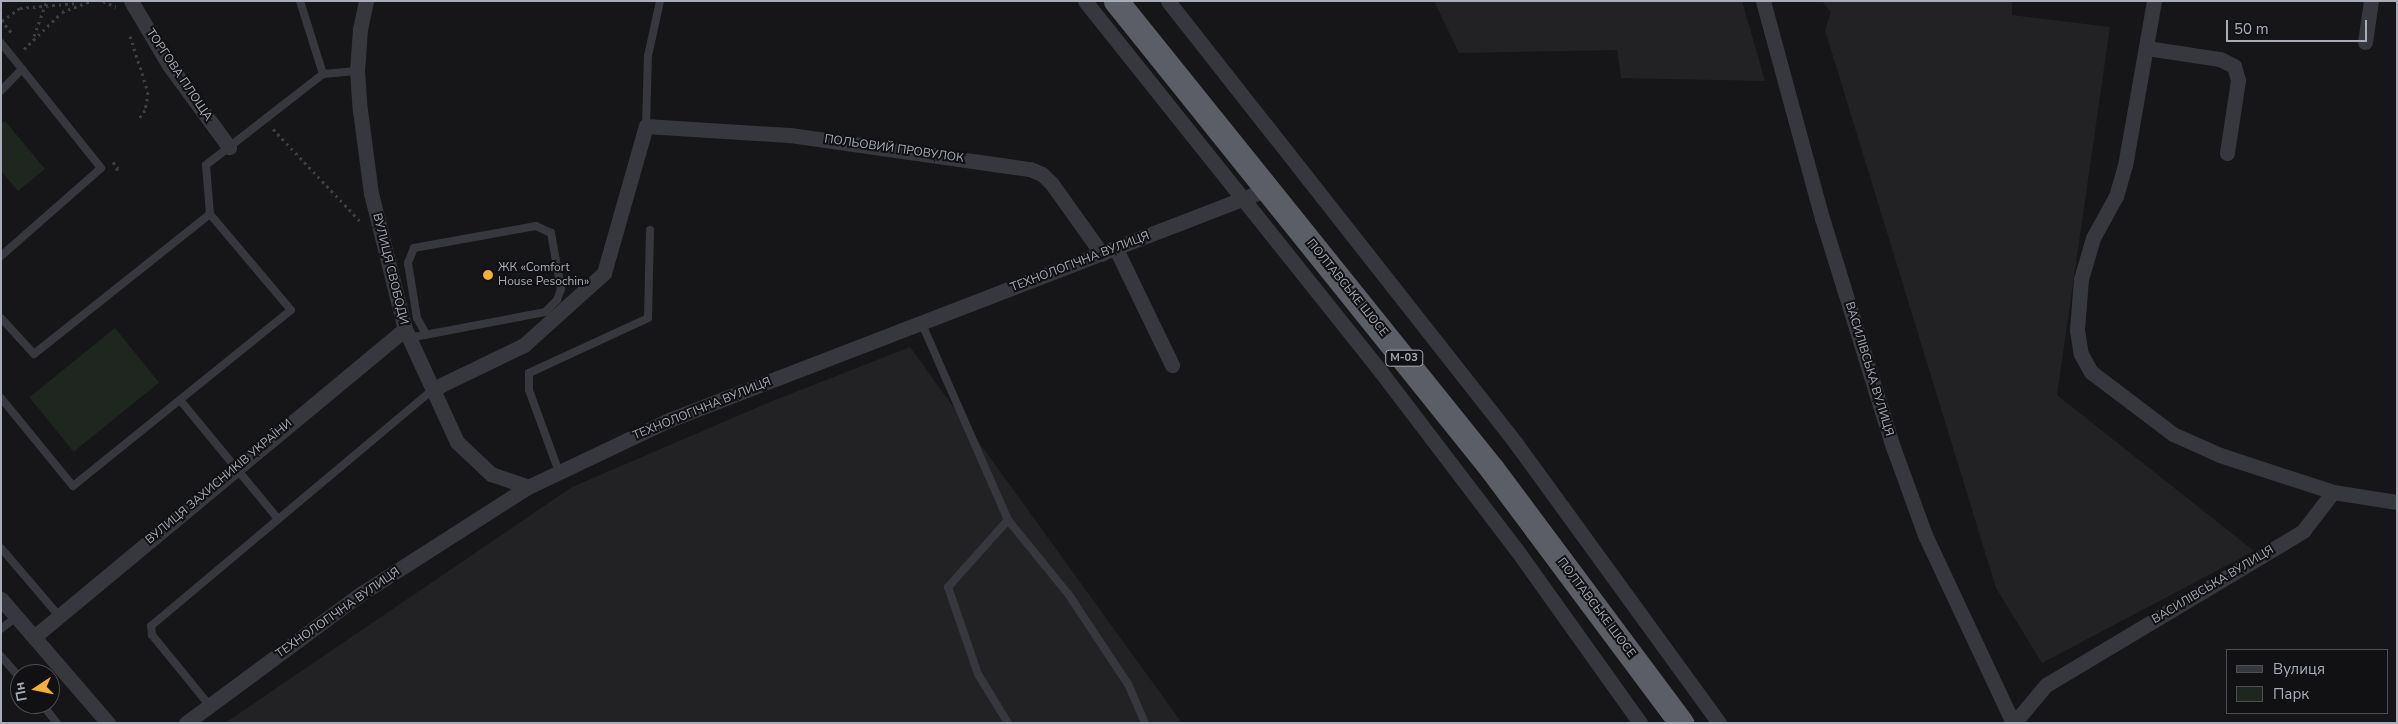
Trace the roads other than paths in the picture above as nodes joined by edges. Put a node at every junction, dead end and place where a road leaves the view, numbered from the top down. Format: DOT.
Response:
graph roads {
  1 [pos="131,1"];
  2 [pos="300,1"];
  3 [pos="366,1"];
  4 [pos="660,1"];
  5 [pos="1084,1"];
  6 [pos="1116,1"];
  7 [pos="1168,1"];
  8 [pos="1763,1"];
  9 [pos="2154,1"];
  10 [pos="2371,1"];
  11 [pos="2365,42"];
  12 [pos="1,43"];
  13 [pos="2147,48"];
  14 [pos="22,70"];
  15 [pos="357,71"];
  16 [pos="323,74"];
  17 [pos="1,91"];
  18 [pos="646,126"];
  19 [pos="229,146"];
  20 [pos="2227,152"];
  21 [pos="1268,189"];
  22 [pos="1241,200"];
  23 [pos="210,214"];
  24 [pos="650,230"];
  25 [pos="1109,251"];
  26 [pos="1,256"];
  27 [pos="1,318"];
  28 [pos="922,324"];
  29 [pos="407,333"];
  30 [pos="426,334"];
  31 [pos="1172,365"];
  32 [pos="433,390"];
  33 [pos="1,398"];
  34 [pos="180,400"];
  35 [pos="236,468"];
  36 [pos="559,472"];
  37 [pos="528,487"];
  38 [pos="2333,492"];
  39 [pos="2397,502"];
  40 [pos="278,519"];
  41 [pos="1008,520"];
  42 [pos="1,548"];
  43 [pos="1,598"];
  44 [pos="59,616"];
  45 [pos="16,617"];
  46 [pos="1,630"];
  47 [pos="34,637"];
  48 [pos="1,656"];
  49 [pos="10,666"];
  50 [pos="210,706"];
  51 [pos="108,723"];
  52 [pos="186,723"];
  53 [pos="1008,723"];
  54 [pos="1145,723"];
  55 [pos="1640,723"];
  56 [pos="1681,723"];
  57 [pos="1718,723"];
  58 [pos="2014,723"];
  1 -- 19 [label="street, ТОРГОВА ПЛОЩА"];
  2 -- 16 [label="lane"];
  3 -- 15 [label="street, ВУЛИЦЯ СВОБОДИ"];
  4 -- 18 [label="lane"];
  5 -- 22 [label="street"];
  6 -- 21 [label="highway, ПОЛТАВСЬКЕ ШОСЕ / М-03"];
  7 -- 57 [label="street"];
  8 -- 58 [label="street, ВАСИЛІВСЬКА ВУЛИЦЯ"];
  9 -- 13 [label="street"];
  10 -- 11 [label="street"];
  12 -- 14 [label="lane"];
  13 -- 20 [label="street"];
  13 -- 38 [label="street"];
  14 -- 17 [label="lane"];
  14 -- 26 [label="lane"];
  15 -- 16 [label="lane"];
  15 -- 29 [label="street, ВУЛИЦЯ СВОБОДИ"];
  16 -- 19 [label="lane"];
  18 -- 25 [label="street, ПОЛЬОВИЙ ПРОВУЛОК"];
  18 -- 32 [label="street"];
  19 -- 23 [label="lane"];
  21 -- 22 [label="street, ТЕХНОЛОГІЧНА ВУЛИЦЯ"];
  21 -- 56 [label="highway, ПОЛТАВСЬКЕ ШОСЕ / М-03"];
  22 -- 25 [label="street, ТЕХНОЛОГІЧНА ВУЛИЦЯ"];
  22 -- 55 [label="street"];
  23 -- 27 [label="lane"];
  23 -- 34 [label="lane"];
  24 -- 36 [label="lane"];
  25 -- 28 [label="street, ТЕХНОЛОГІЧНА ВУЛИЦЯ"];
  25 -- 31 [label="street, ПОЛЬОВИЙ ПРОВУЛОК"];
  28 -- 36 [label="street, ТЕХНОЛОГІЧНА ВУЛИЦЯ"];
  28 -- 41 [label="lane"];
  29 -- 30 [label="lane"];
  29 -- 32 [label="street, ВУЛИЦЯ СВОБОДИ"];
  29 -- 35 [label="street, ВУЛИЦЯ ЗАХИСНИКІВ УКРАЇНИ"];
  30 -- 30 [label="lane"];
  32 -- 37 [label="street, ВУЛИЦЯ СВОБОДИ"];
  32 -- 40 [label="lane"];
  33 -- 34 [label="lane"];
  34 -- 35 [label="lane"];
  35 -- 40 [label="lane"];
  35 -- 44 [label="street, ВУЛИЦЯ ЗАХИСНИКІВ УКРАЇНИ"];
  36 -- 37 [label="street, ТЕХНОЛОГІЧНА ВУЛИЦЯ"];
  37 -- 50 [label="street, ТЕХНОЛОГІЧНА ВУЛИЦЯ"];
  38 -- 39 [label="street"];
  38 -- 58 [label="street, ВАСИЛІВСЬКА ВУЛИЦЯ"];
  40 -- 50 [label="lane"];
  41 -- 53 [label="lane"];
  41 -- 54 [label="lane"];
  42 -- 44 [label="lane"];
  43 -- 45 [label="street"];
  44 -- 47 [label="street, ВУЛИЦЯ ЗАХИСНИКІВ УКРАЇНИ"];
  45 -- 46 [label="lane"];
  45 -- 47 [label="street"];
  47 -- 51 [label="street"];
  48 -- 49 [label="lane"];
  50 -- 52 [label="street, ТЕХНОЛОГІЧНА ВУЛИЦЯ"];
}
